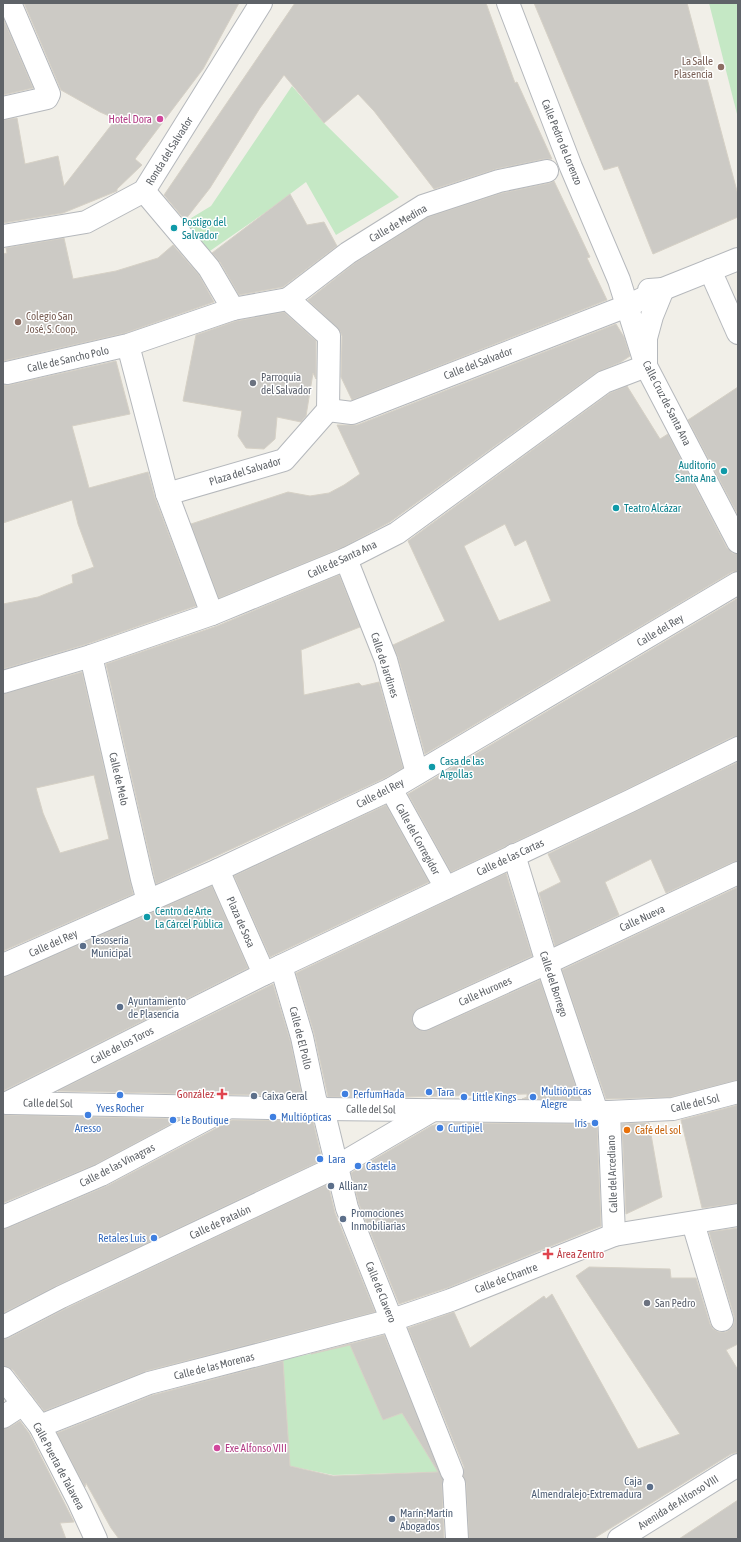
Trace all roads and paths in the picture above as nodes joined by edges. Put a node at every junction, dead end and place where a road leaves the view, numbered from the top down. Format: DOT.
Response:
graph roads {
  1 [pos="10,3"];
  2 [pos="261,3"];
  3 [pos="508,3"];
  4 [pos="3,108"];
  5 [pos="547,171"];
  6 [pos="144,191"];
  7 [pos="3,236"];
  8 [pos="738,259"];
  9 [pos="710,270"];
  10 [pos="619,280"];
  11 [pos="663,289"];
  12 [pos="288,299"];
  13 [pos="627,306"];
  14 [pos="233,309"];
  15 [pos="738,333"];
  16 [pos="128,345"];
  17 [pos="646,366"];
  18 [pos="7,373"];
  19 [pos="328,410"];
  20 [pos="167,494"];
  21 [pos="738,542"];
  22 [pos="346,559"];
  23 [pos="738,584"];
  24 [pos="212,614"];
  25 [pos="91,656"];
  26 [pos="3,682"];
  27 [pos="738,748"];
  28 [pos="417,773"];
  29 [pos="391,790"];
  30 [pos="514,855"];
  31 [pos="218,870"];
  32 [pos="738,873"];
  33 [pos="446,888"];
  34 [pos="148,901"];
  35 [pos="547,963"];
  36 [pos="3,965"];
  37 [pos="272,970"];
  38 [pos="424,1019"];
  39 [pos="738,1092"];
  40 [pos="5,1103"];
  41 [pos="228,1107"];
  42 [pos="323,1109"];
  43 [pos="433,1110"];
  44 [pos="603,1112"];
  45 [pos="336,1167"];
  46 [pos="738,1215"];
  47 [pos="3,1217"];
  48 [pos="693,1224"];
  49 [pos="614,1235"];
  50 [pos="392,1320"];
  51 [pos="722,1320"];
  52 [pos="3,1327"];
  53 [pos="3,1378"];
  54 [pos="23,1404"];
  55 [pos="3,1417"];
  56 [pos="40,1426"];
  57 [pos="738,1465"];
  58 [pos="96,1539"];
  59 [pos="457,1539"];
  60 [pos="619,1539"];
  1 -- 4 [label="street"];
  2 -- 6 [label="street, Ronda del Salvador"];
  3 -- 10 [label="street, Calle Pedro de Lorenzo"];
  5 -- 12 [label="street, Calle de Medina"];
  6 -- 7 [label="street, Ronda del Salvador"];
  6 -- 14 [label="street"];
  8 -- 9 [label="street"];
  9 -- 11 [label="street"];
  9 -- 15 [label="street"];
  10 -- 11 [label="street"];
  10 -- 13 [label="street, Calle Cruz de Santa Ana"];
  11 -- 13 [label="street, Calle del Salvador"];
  11 -- 17 [label="street"];
  12 -- 14 [label="street"];
  12 -- 19 [label="street"];
  13 -- 17 [label="street, Calle Cruz de Santa Ana"];
  13 -- 19 [label="street, Calle del Salvador"];
  14 -- 16 [label="street"];
  16 -- 18 [label="street, Calle de Sancho Polo"];
  16 -- 20 [label="street"];
  17 -- 21 [label="street, Calle Cruz de Santa Ana"];
  17 -- 22 [label="street, Calle de Santa Ana"];
  19 -- 20 [label="street, Plaza del Salvador"];
  20 -- 24 [label="street"];
  22 -- 24 [label="street, Calle de Santa Ana"];
  22 -- 28 [label="street, Calle de Jardines"];
  23 -- 28 [label="street, Calle del Rey"];
  24 -- 25 [label="street, Calle de Santa Ana"];
  25 -- 26 [label="street, Calle de Santa Ana"];
  25 -- 34 [label="street, Calle de Melo"];
  27 -- 30 [label="street, Calle de las Cartas"];
  28 -- 29 [label="street, Calle del Rey"];
  29 -- 31 [label="street, Calle del Rey"];
  29 -- 33 [label="street, Calle del Corregidor"];
  30 -- 33 [label="street, Calle de las Cartas"];
  30 -- 35 [label="street, Calle del Borrego"];
  31 -- 34 [label="street, Calle del Rey"];
  31 -- 37 [label="street, Plaza de Sosa"];
  32 -- 35 [label="street, Calle Nueva"];
  33 -- 37 [label="street, Calle de las Cartas"];
  34 -- 36 [label="street, Calle del Rey"];
  35 -- 38 [label="street, Calle Hurones"];
  35 -- 44 [label="street, Calle del Borrego"];
  37 -- 40 [label="street, Calle de los Toros"];
  37 -- 42 [label="street, Calle de El Pollo"];
  39 -- 44 [label="street, Calle del Sol"];
  40 -- 41 [label="street, Calle del Sol"];
  41 -- 42 [label="street, Calle del Sol"];
  41 -- 47 [label="street, Calle de las Vinagras"];
  42 -- 43 [label="street, Calle del Sol"];
  42 -- 45 [label="street, Calle de Clavero"];
  43 -- 44 [label="street, Calle del Sol"];
  43 -- 45 [label="street, Calle de Patalón"];
  44 -- 49 [label="street, Calle del Arcediano"];
  45 -- 50 [label="street, Calle de Clavero"];
  45 -- 52 [label="street, Calle de Patalón"];
  46 -- 48 [label="street, Calle de Chantre"];
  48 -- 49 [label="street, Calle de Chantre"];
  48 -- 51 [label="street"];
  49 -- 50 [label="street, Calle de Chantre"];
  50 -- 56 [label="street, Calle de las Morenas"];
  50 -- 59 [label="street, Calle de Clavero"];
  53 -- 54 [label="street, Calle Puerta de Talavera"];
  54 -- 55 [label="street"];
  54 -- 56 [label="street, Calle Puerta de Talavera"];
  56 -- 58 [label="street, Calle Puerta de Talavera"];
  57 -- 60 [label="street, Avenida de Alfonso VIII"];
}
